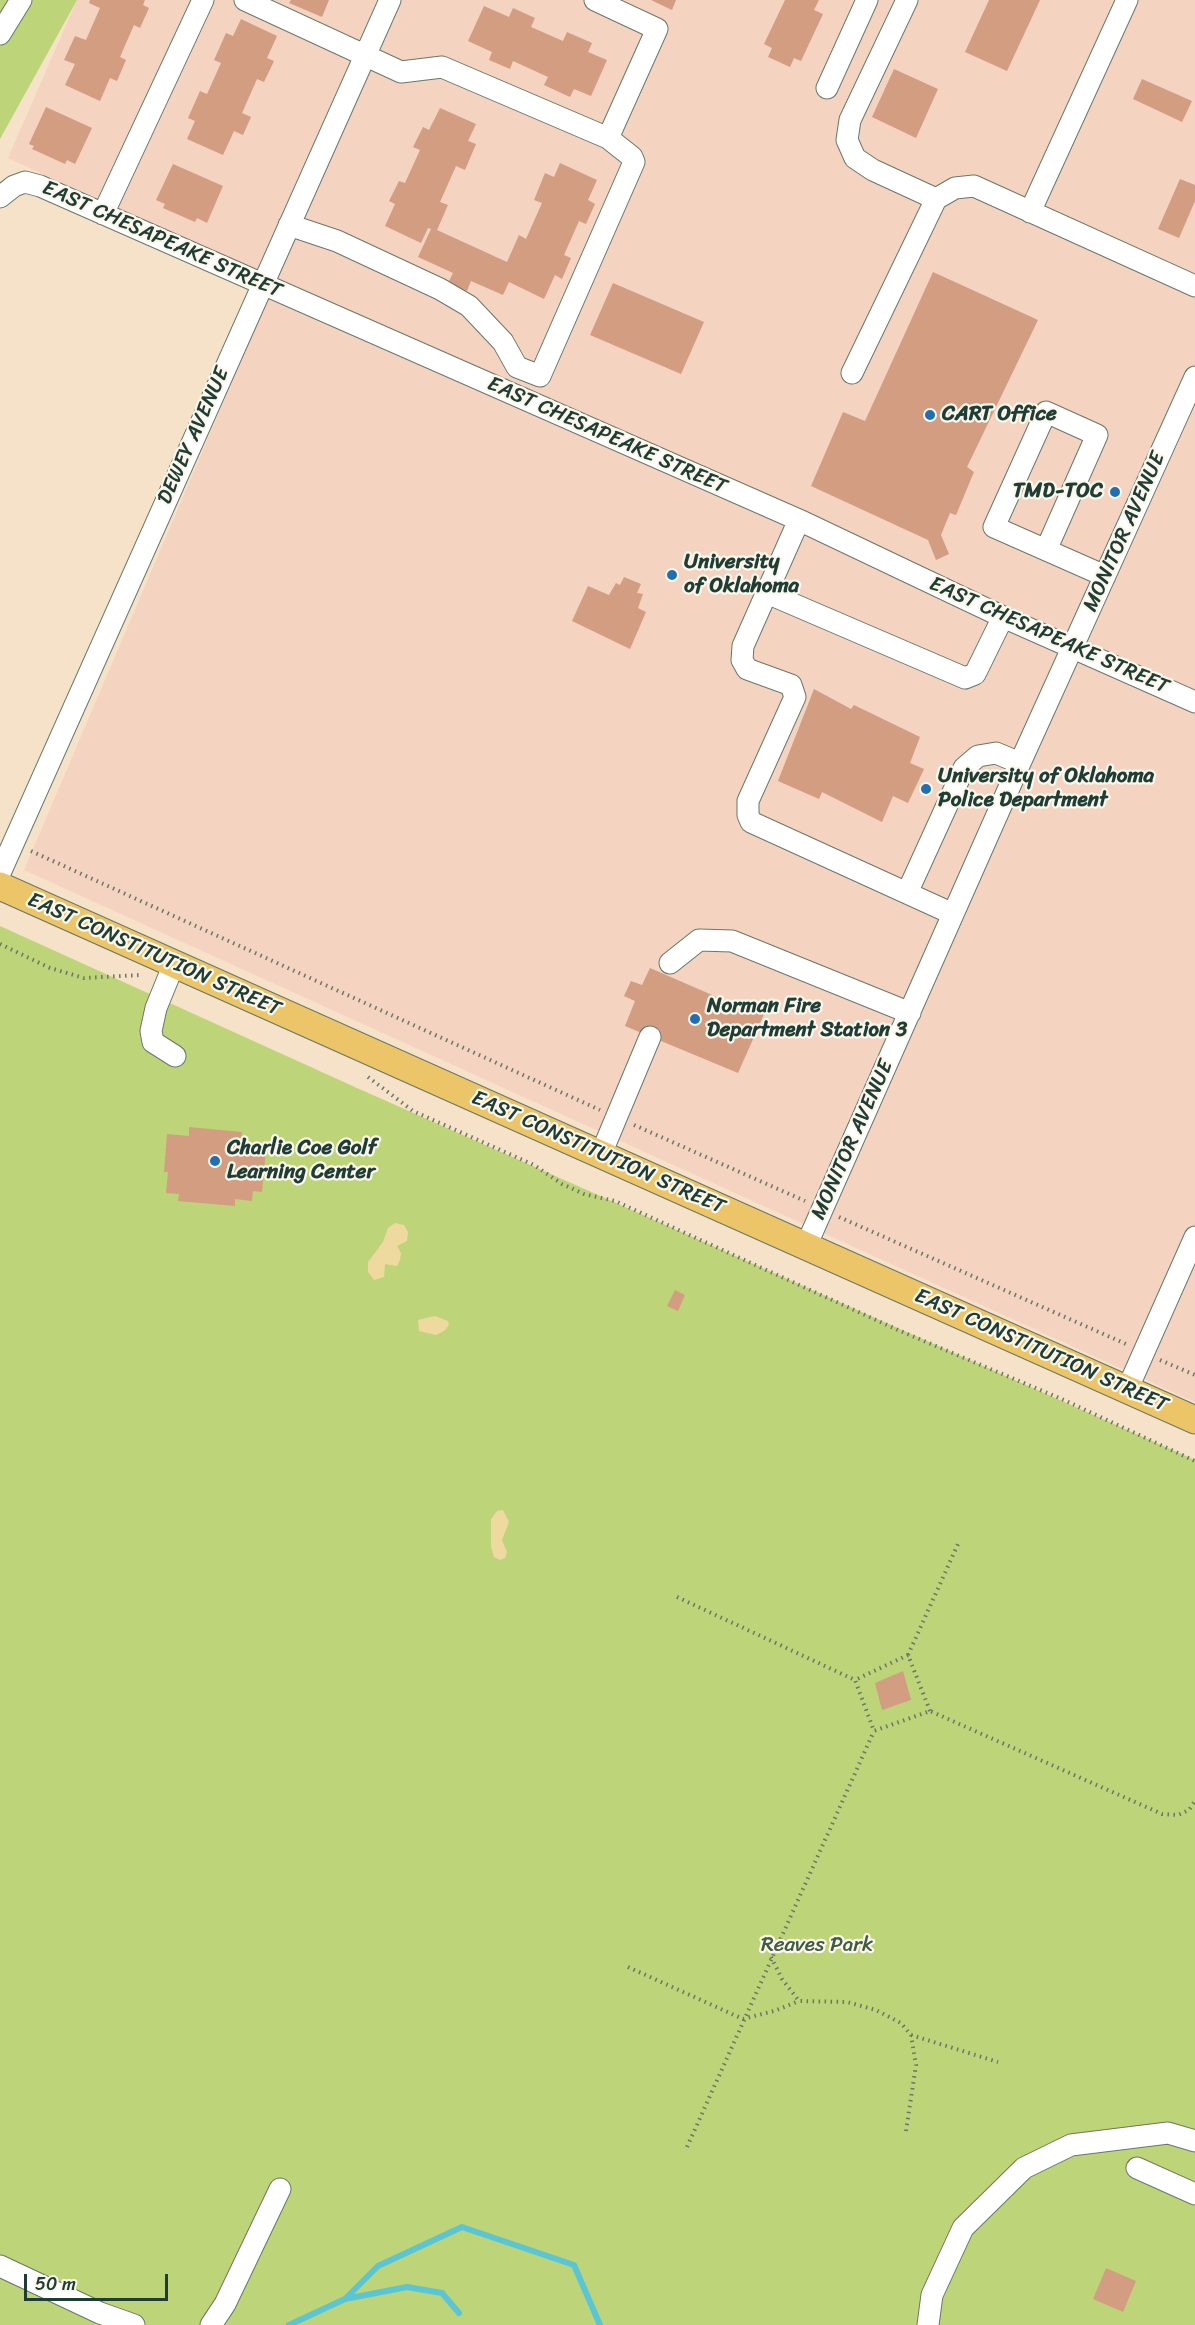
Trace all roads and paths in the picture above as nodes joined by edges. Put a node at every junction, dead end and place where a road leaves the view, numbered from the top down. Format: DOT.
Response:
graph roads {
  1 [pos="21,0"];
  2 [pos="202,0"];
  3 [pos="245,0"];
  4 [pos="390,0"];
  5 [pos="867,0"];
  6 [pos="907,0"];
  7 [pos="1128,0"];
  8 [pos="602,1"];
  9 [pos="0,34"];
  10 [pos="365,56"];
  11 [pos="827,88"];
  12 [pos="608,138"];
  13 [pos="7,191"];
  14 [pos="936,199"];
  15 [pos="1030,212"];
  16 [pos="104,214"];
  17 [pos="289,225"];
  18 [pos="262,284"];
  19 [pos="1195,286"];
  20 [pos="530,372"];
  21 [pos="852,373"];
  22 [pos="1195,377"];
  23 [pos="519,397"];
  24 [pos="799,520"];
  25 [pos="1046,550"];
  26 [pos="1105,576"];
  27 [pos="766,593"];
  28 [pos="1003,617"];
  29 [pos="1074,648"];
  30 [pos="1195,702"];
  31 [pos="1020,763"];
  32 [pos="0,873"];
  33 [pos="0,886"];
  34 [pos="907,892"];
  35 [pos="953,914"];
  36 [pos="0,944"];
  37 [pos="670,963"];
  38 [pos="170,974"];
  39 [pos="910,1013"];
  40 [pos="650,1037"];
  41 [pos="175,1056"];
  42 [pos="359,1072"];
  43 [pos="601,1154"];
  44 [pos="1195,1237"];
  45 [pos="806,1246"];
  46 [pos="1127,1390"];
  47 [pos="1195,1420"];
  48 [pos="1195,1461"];
  49 [pos="958,1544"];
  50 [pos="677,1597"];
  51 [pos="908,1655"];
  52 [pos="855,1680"];
  53 [pos="930,1711"];
  54 [pos="874,1731"];
  55 [pos="1195,1801"];
  56 [pos="771,1957"];
  57 [pos="628,1967"];
  58 [pos="799,2001"];
  59 [pos="743,2019"];
  60 [pos="910,2035"];
  61 [pos="998,2062"];
  62 [pos="906,2131"];
  63 [pos="1195,2141"];
  64 [pos="687,2147"];
  65 [pos="1137,2168"];
  66 [pos="280,2189"];
  67 [pos="1195,2194"];
  68 [pos="0,2266"];
  69 [pos="134,2325"];
  70 [pos="211,2325"];
  71 [pos="928,2325"];
  1 -- 9 [label="street"];
  2 -- 16 [label="street"];
  3 -- 10 [label="street"];
  4 -- 10 [label="street, DEWEY AVENUE"];
  5 -- 11 [label="street"];
  6 -- 14 [label="street"];
  7 -- 15 [label="street"];
  8 -- 12 [label="street"];
  10 -- 12 [label="street"];
  10 -- 17 [label="street, DEWEY AVENUE"];
  12 -- 20 [label="street"];
  13 -- 16 [label="street, EAST CHESAPEAKE STREET"];
  14 -- 15 [label="street"];
  14 -- 21 [label="street"];
  15 -- 19 [label="street"];
  16 -- 18 [label="street, EAST CHESAPEAKE STREET"];
  17 -- 18 [label="street, DEWEY AVENUE"];
  17 -- 20 [label="street"];
  18 -- 23 [label="street, EAST CHESAPEAKE STREET"];
  18 -- 32 [label="street, DEWEY AVENUE"];
  20 -- 23 [label="street"];
  22 -- 26 [label="street, MONITOR AVENUE"];
  23 -- 24 [label="street, EAST CHESAPEAKE STREET"];
  24 -- 27 [label="street"];
  24 -- 28 [label="street, EAST CHESAPEAKE STREET"];
  25 -- 25 [label="street"];
  25 -- 26 [label="street"];
  26 -- 29 [label="street, MONITOR AVENUE"];
  27 -- 28 [label="street"];
  27 -- 34 [label="street"];
  28 -- 29 [label="street, EAST CHESAPEAKE STREET"];
  29 -- 30 [label="street, EAST CHESAPEAKE STREET"];
  29 -- 31 [label="street, MONITOR AVENUE"];
  31 -- 34 [label="street"];
  31 -- 35 [label="street, MONITOR AVENUE"];
  33 -- 38 [label="main road, EAST CONSTITUTION STREET"];
  34 -- 35 [label="street"];
  35 -- 39 [label="street, MONITOR AVENUE"];
  36 -- 38 [label="path"];
  37 -- 39 [label="street"];
  38 -- 41 [label="street"];
  38 -- 43 [label="main road, EAST CONSTITUTION STREET"];
  39 -- 45 [label="street, MONITOR AVENUE"];
  40 -- 43 [label="street"];
  42 -- 48 [label="path"];
  43 -- 45 [label="main road, EAST CONSTITUTION STREET"];
  44 -- 46 [label="street"];
  45 -- 46 [label="main road, EAST CONSTITUTION STREET"];
  46 -- 47 [label="main road, EAST CONSTITUTION STREET"];
  49 -- 51 [label="path"];
  50 -- 52 [label="path"];
  51 -- 52 [label="path"];
  51 -- 53 [label="path"];
  52 -- 54 [label="path"];
  53 -- 54 [label="path"];
  53 -- 55 [label="path"];
  54 -- 56 [label="path"];
  56 -- 58 [label="path"];
  56 -- 59 [label="path"];
  57 -- 59 [label="path"];
  58 -- 59 [label="path"];
  58 -- 60 [label="path"];
  59 -- 64 [label="path"];
  60 -- 61 [label="path"];
  60 -- 62 [label="path"];
  63 -- 71 [label="street"];
  65 -- 67 [label="street"];
  66 -- 70 [label="street"];
  68 -- 69 [label="street"];
}
